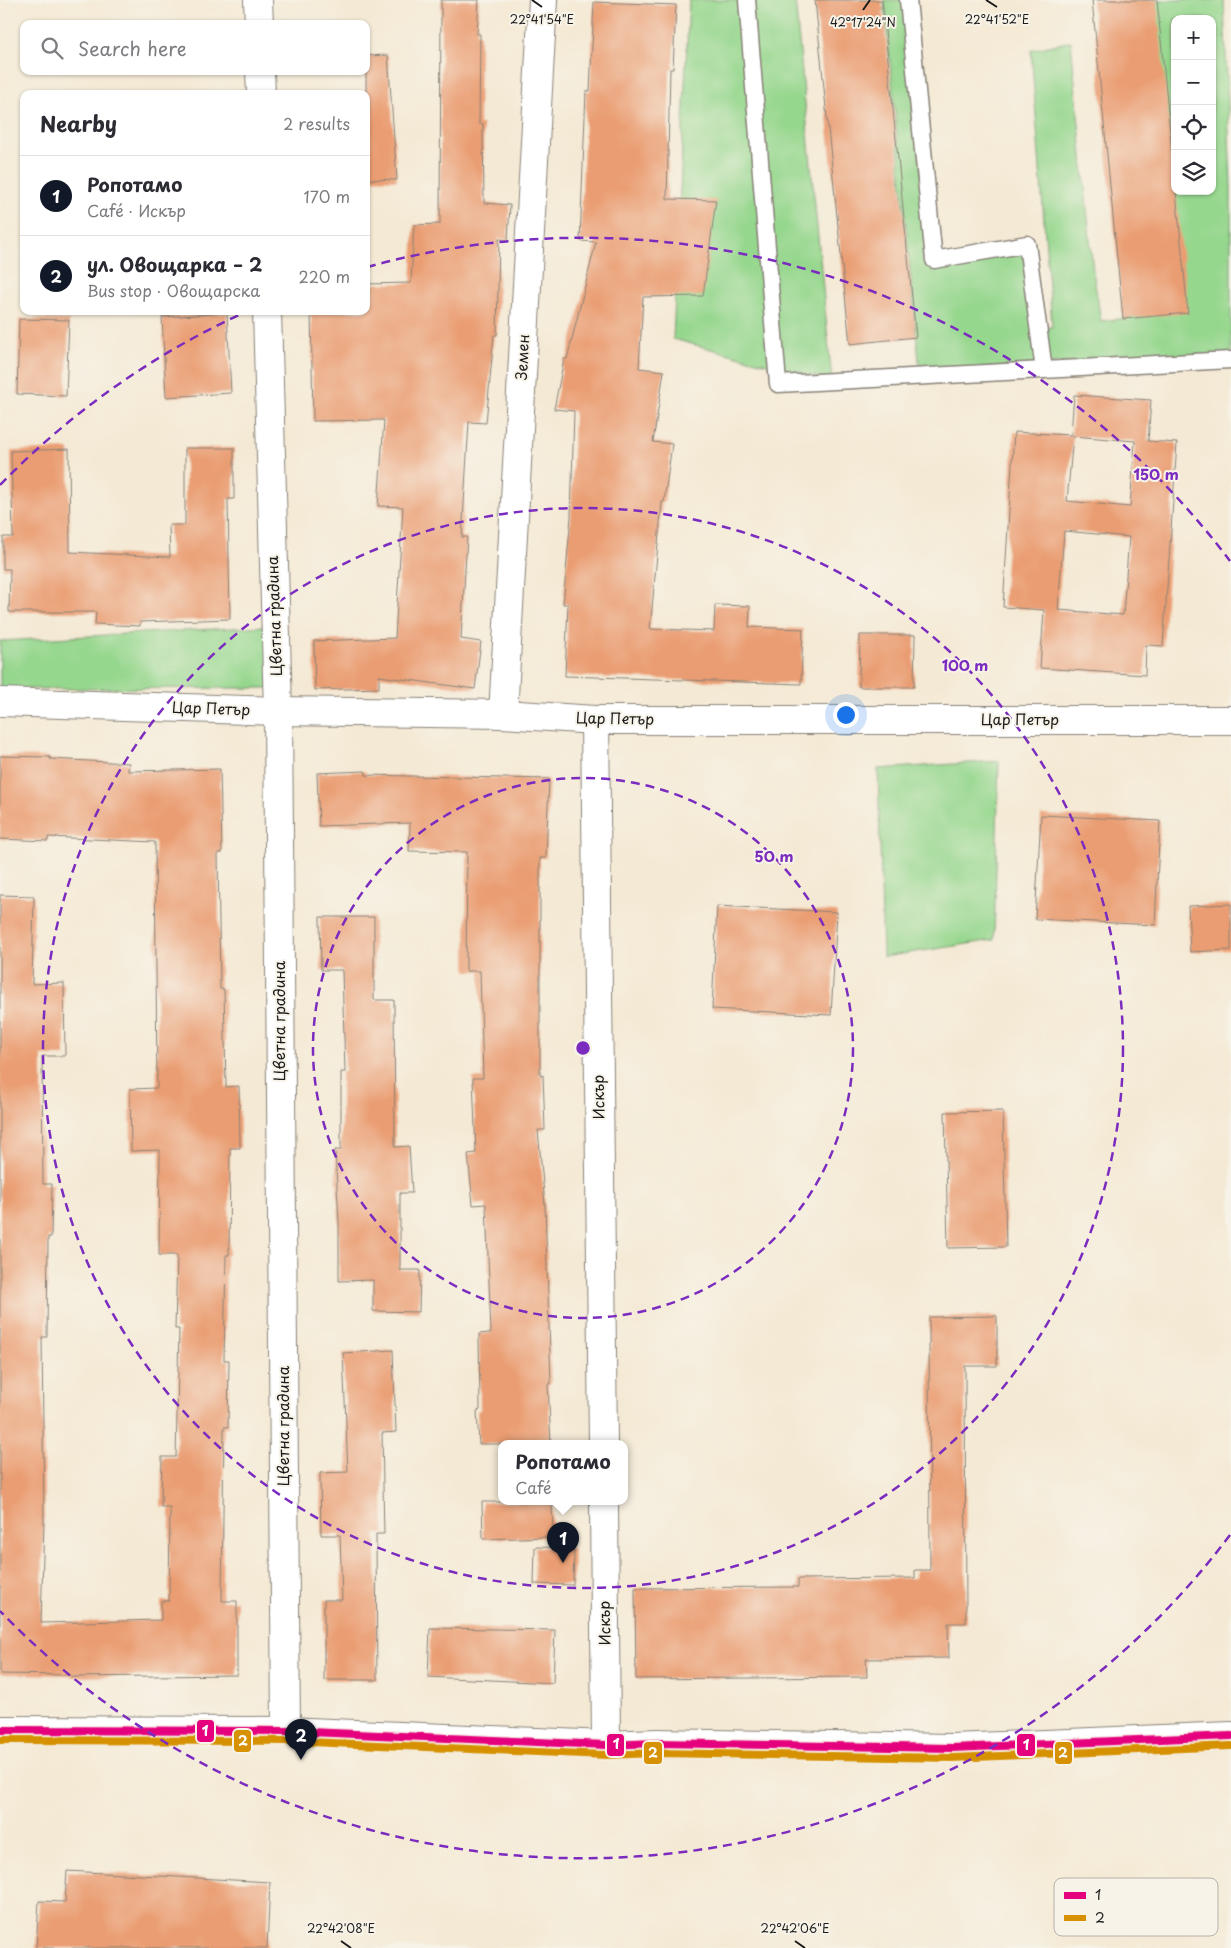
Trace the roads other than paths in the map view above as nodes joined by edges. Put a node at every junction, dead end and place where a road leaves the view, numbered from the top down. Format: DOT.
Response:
graph roads {
  1 [pos="258,0"];
  2 [pos="543,0"];
  3 [pos="746,0"];
  4 [pos="908,0"];
  5 [pos="259,20"];
  6 [pos="260,75"];
  7 [pos="261,90"];
  8 [pos="267,315"];
  9 [pos="1231,360"];
  10 [pos="1044,370"];
  11 [pos="0,702"];
  12 [pos="278,711"];
  13 [pos="502,714"];
  14 [pos="595,720"];
  15 [pos="1231,720"];
  16 [pos="603,1440"];
  17 [pos="604,1505"];
  18 [pos="0,1730"];
  19 [pos="286,1731"];
  20 [pos="1231,1736"];
  21 [pos="606,1745"];
  1 -- 5 [label="street"];
  2 -- 13 [label="street, Земен"];
  3 -- 10 [label="lane"];
  4 -- 10 [label="lane"];
  6 -- 7 [label="street"];
  8 -- 12 [label="street, Цветна градина"];
  9 -- 10 [label="lane"];
  11 -- 12 [label="street, Цар Петър"];
  12 -- 13 [label="street, Цар Петър"];
  12 -- 19 [label="street, Цветна градина"];
  13 -- 14 [label="street, Цар Петър"];
  14 -- 15 [label="street, Цар Петър"];
  14 -- 16 [label="street, Искър"];
  17 -- 21 [label="street, Искър"];
  18 -- 19 [label="street"];
  19 -- 21 [label="street"];
  20 -- 21 [label="street"];
}
